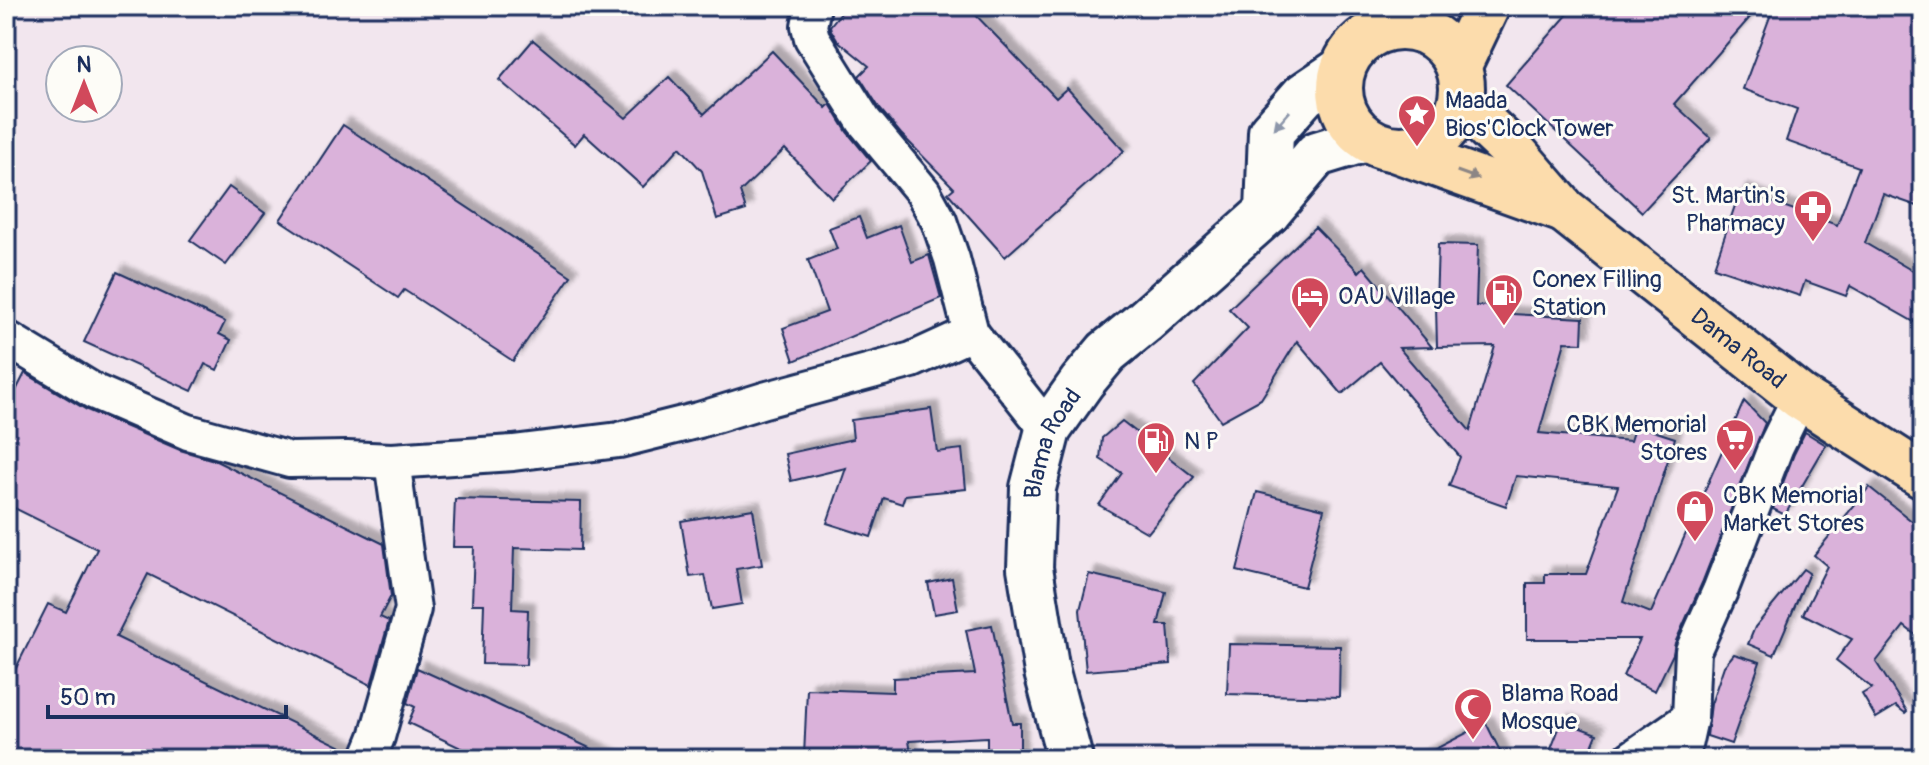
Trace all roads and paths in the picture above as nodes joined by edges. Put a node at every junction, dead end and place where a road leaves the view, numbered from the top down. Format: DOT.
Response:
graph roads {
  1 [pos="813,6"];
  2 [pos="1487,6"];
  3 [pos="1407,16"];
  4 [pos="1341,70"];
  5 [pos="1460,84"];
  6 [pos="1380,144"];
  7 [pos="1564,210"];
  8 [pos="1268,212"];
  9 [pos="971,333"];
  10 [pos="6,338"];
  11 [pos="1800,397"];
  12 [pos="1048,430"];
  13 [pos="392,461"];
  14 [pos="1923,476"];
  15 [pos="1690,718"];
  16 [pos="368,759"];
  17 [pos="1070,759"];
  18 [pos="1631,759"];
  19 [pos="1681,759"];
  1 -- 9 [label="street"];
  2 -- 5 [label="highway"];
  3 -- 4 [label="highway"];
  3 -- 5 [label="highway"];
  4 -- 6 [label="highway"];
  4 -- 8 [label="street, one-way"];
  5 -- 6 [label="highway"];
  5 -- 7 [label="highway"];
  6 -- 7 [label="highway, one-way"];
  6 -- 8 [label="street, Blama Road"];
  7 -- 11 [label="highway, Dama Road"];
  8 -- 12 [label="street, Blama Road"];
  9 -- 12 [label="street"];
  9 -- 13 [label="street"];
  10 -- 13 [label="street"];
  11 -- 14 [label="highway, Dama Road"];
  11 -- 15 [label="street"];
  12 -- 17 [label="street, Blama Road"];
  13 -- 16 [label="street"];
  15 -- 18 [label="street"];
  15 -- 19 [label="street"];
}
